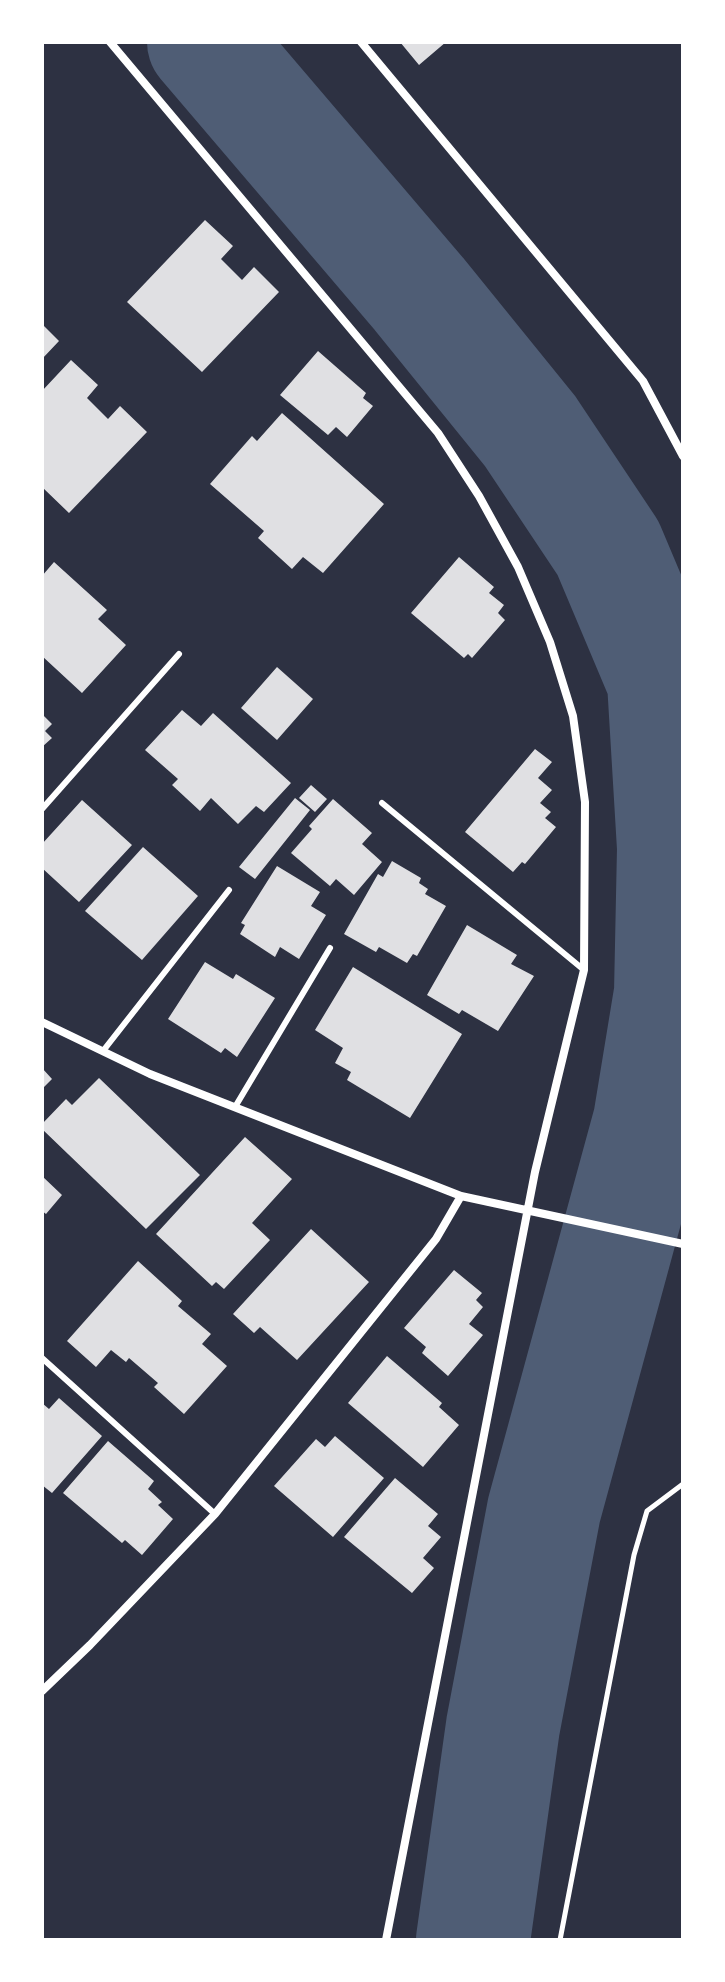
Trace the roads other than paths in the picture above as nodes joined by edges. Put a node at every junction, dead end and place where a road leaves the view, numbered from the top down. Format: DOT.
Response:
graph roads {
  1 [pos="110,42"];
  2 [pos="361,42"];
  3 [pos="683,456"];
  4 [pos="179,654"];
  5 [pos="382,803"];
  6 [pos="42,809"];
  7 [pos="229,890"];
  8 [pos="330,948"];
  9 [pos="584,970"];
  10 [pos="42,1022"];
  11 [pos="103,1051"];
  12 [pos="235,1107"];
  13 [pos="461,1196"];
  14 [pos="527,1212"];
  15 [pos="683,1244"];
  16 [pos="42,1358"];
  17 [pos="215,1514"];
  18 [pos="42,1691"];
  19 [pos="386,1940"];
  1 -- 9 [label="street"];
  2 -- 3 [label="street"];
  4 -- 6 [label="lane"];
  5 -- 9 [label="lane"];
  7 -- 11 [label="lane"];
  8 -- 12 [label="lane"];
  9 -- 14 [label="street"];
  10 -- 11 [label="street"];
  11 -- 12 [label="street"];
  12 -- 13 [label="street"];
  13 -- 14 [label="street"];
  13 -- 17 [label="street"];
  14 -- 15 [label="street"];
  14 -- 19 [label="street"];
  16 -- 17 [label="lane"];
  17 -- 18 [label="street"];
}
